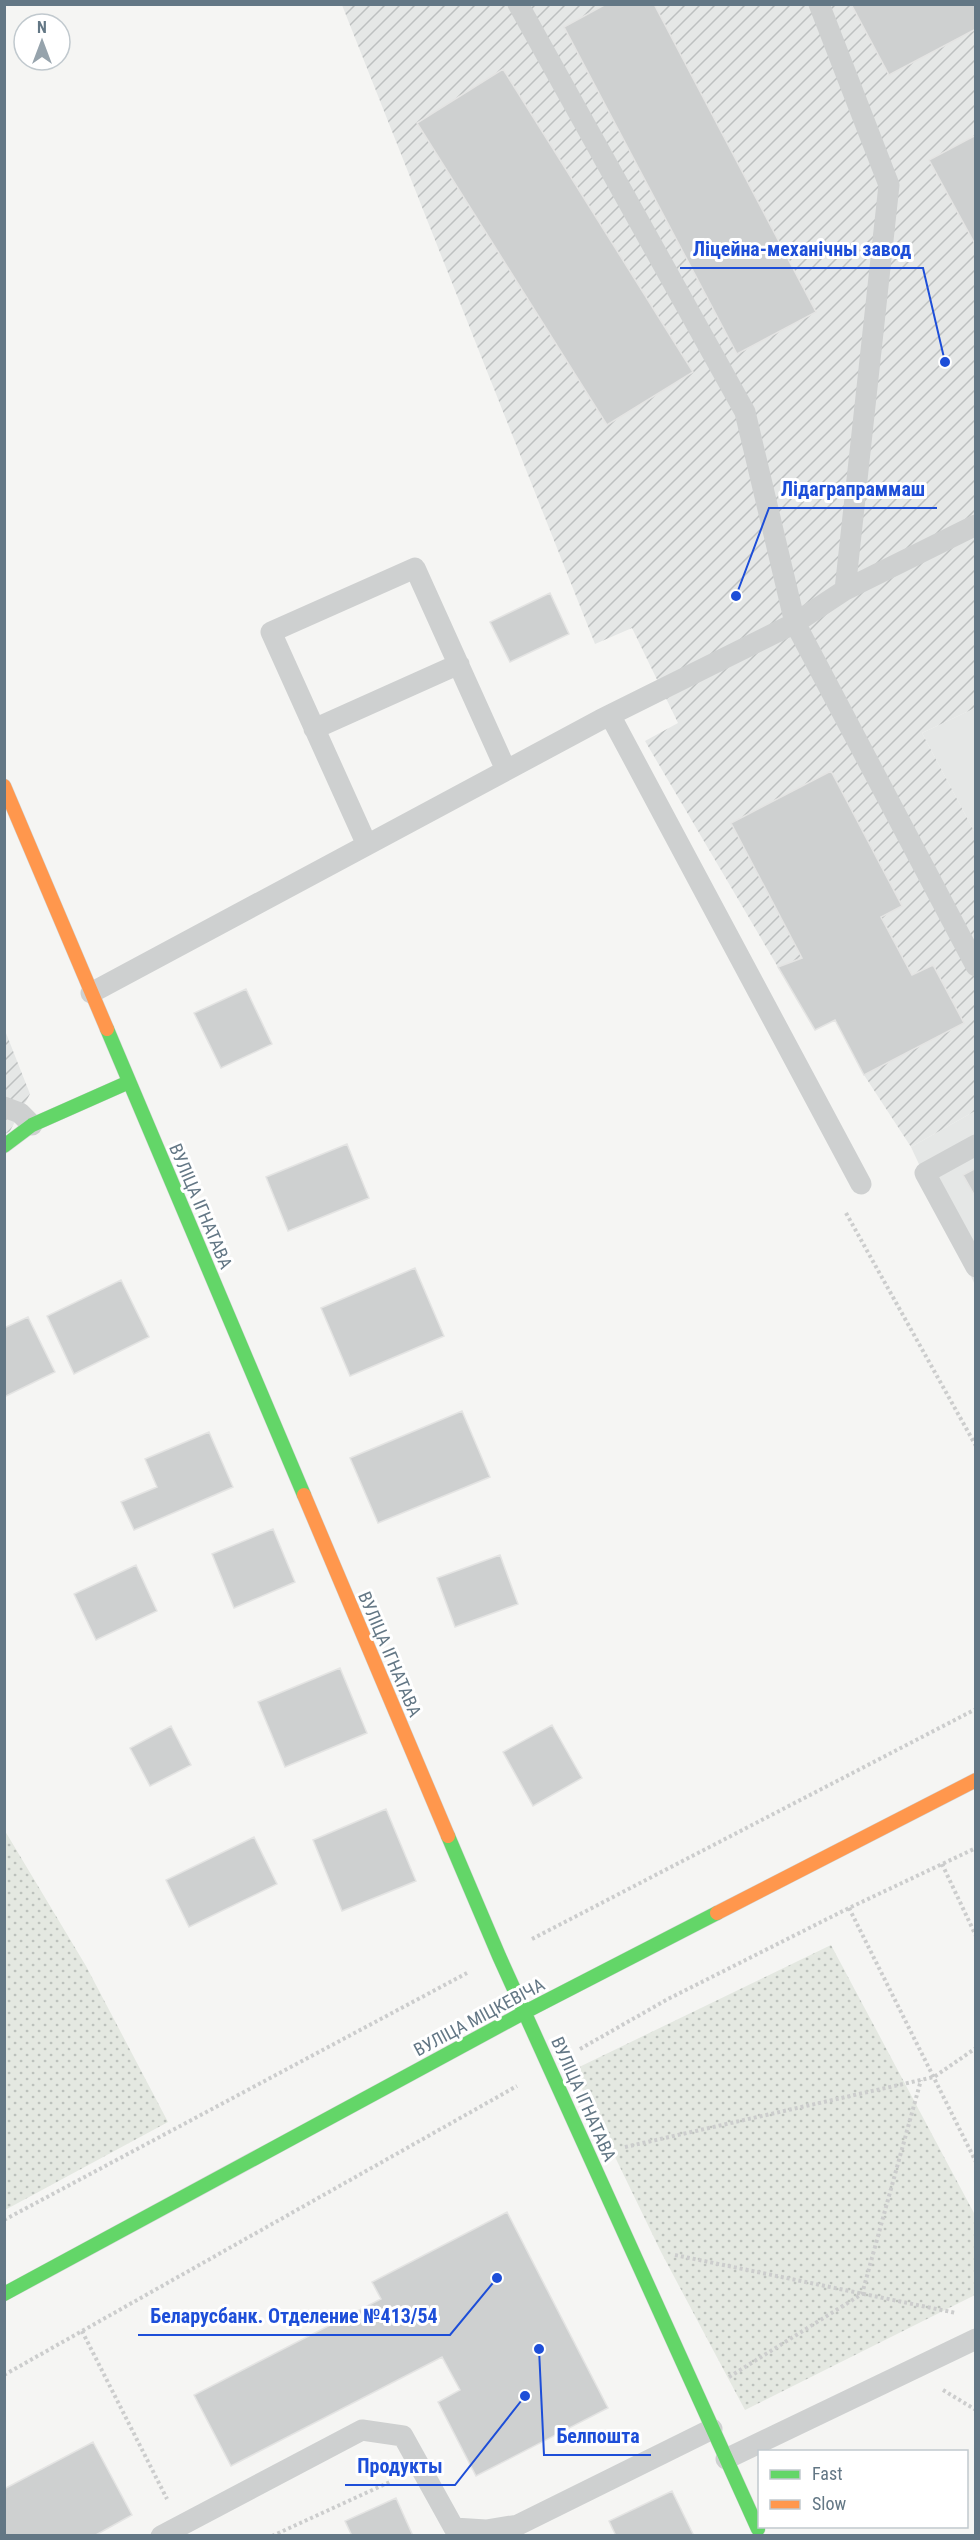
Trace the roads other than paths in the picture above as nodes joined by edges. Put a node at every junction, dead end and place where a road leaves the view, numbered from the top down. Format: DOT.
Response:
graph roads {
  1 [pos="518,4"];
  2 [pos="819,4"];
  3 [pos="975,525"];
  4 [pos="845,590"];
  5 [pos="795,623"];
  6 [pos="459,664"];
  7 [pos="610,715"];
  8 [pos="314,729"];
  9 [pos="506,770"];
  10 [pos="4,786"];
  11 [pos="367,845"];
  12 [pos="975,966"];
  13 [pos="91,993"];
  14 [pos="129,1082"];
  15 [pos="4,1107"];
  16 [pos="32,1125"];
  17 [pos="975,1145"];
  18 [pos="4,1146"];
  19 [pos="861,1184"];
  20 [pos="975,1267"];
  21 [pos="975,1780"];
  22 [pos="525,2012"];
  23 [pos="4,2294"];
  24 [pos="975,2340"];
  25 [pos="712,2429"];
  26 [pos="726,2459"];
  27 [pos="758,2529"];
  28 [pos="521,2530"];
  29 [pos="161,2535"];
  1 -- 5 [label="lane"];
  2 -- 4 [label="lane"];
  3 -- 4 [label="lane"];
  4 -- 5 [label="lane"];
  5 -- 7 [label="lane"];
  5 -- 12 [label="lane"];
  6 -- 8 [label="lane"];
  6 -- 8 [label="lane"];
  6 -- 9 [label="lane"];
  7 -- 9 [label="lane"];
  7 -- 19 [label="lane"];
  8 -- 11 [label="lane"];
  9 -- 11 [label="lane"];
  10 -- 13 [label="street, ВУЛІЦА ІГНАТАВА"];
  11 -- 13 [label="lane"];
  13 -- 14 [label="street, ВУЛІЦА ІГНАТАВА"];
  14 -- 16 [label="street"];
  14 -- 22 [label="street, ВУЛІЦА ІГНАТАВА"];
  15 -- 16 [label="lane"];
  16 -- 18 [label="street"];
  17 -- 20 [label="lane"];
  21 -- 22 [label="street, ВУЛІЦА МІЦКЕВІЧА"];
  22 -- 23 [label="street, ВУЛІЦА МІЦКЕВІЧА"];
  22 -- 25 [label="street, ВУЛІЦА ІГНАТАВА"];
  24 -- 26 [label="lane"];
  25 -- 26 [label="street, ВУЛІЦА ІГНАТАВА"];
  25 -- 28 [label="lane"];
  26 -- 27 [label="street, ВУЛІЦА ІГНАТАВА"];
  28 -- 29 [label="lane"];
}
